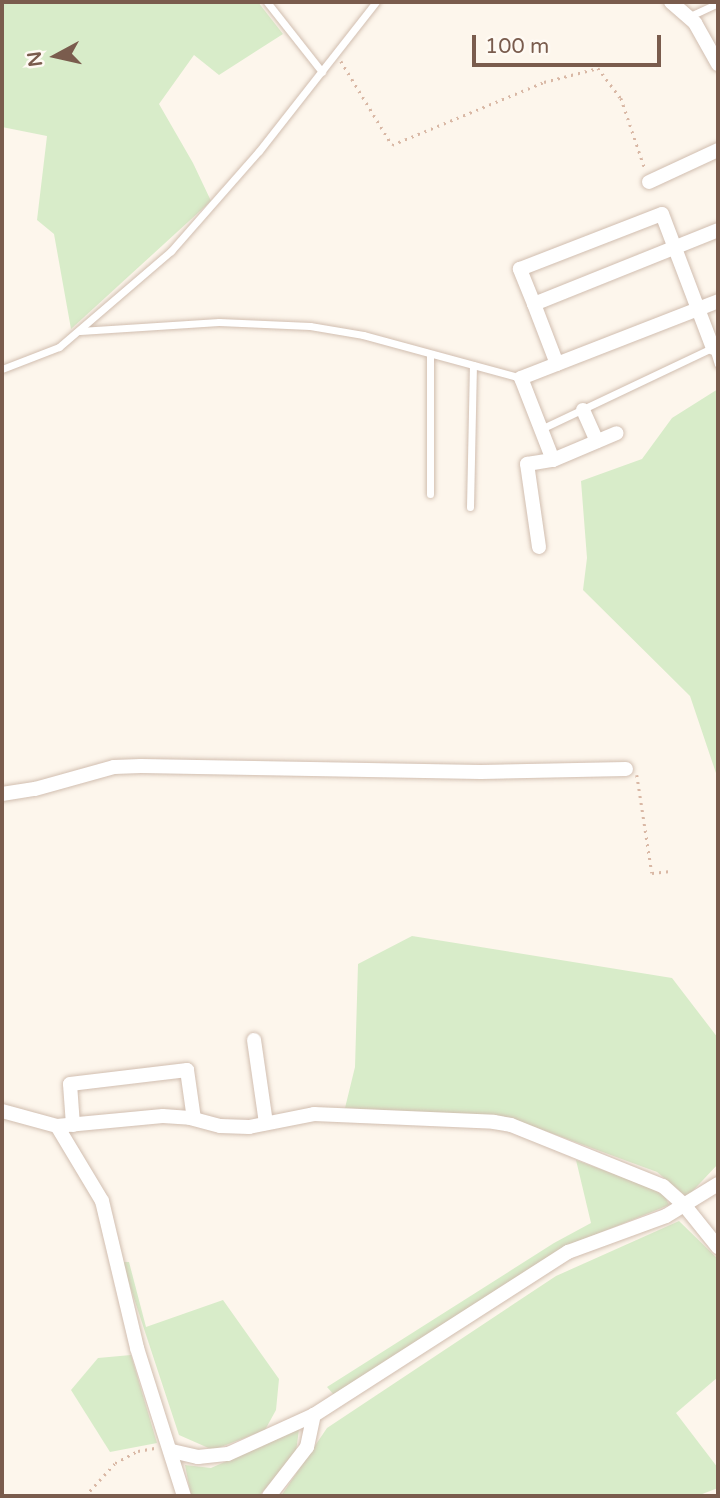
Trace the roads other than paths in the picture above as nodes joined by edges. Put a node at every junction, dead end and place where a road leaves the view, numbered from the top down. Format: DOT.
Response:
graph roads {
  1 [pos="267,2"];
  2 [pos="376,2"];
  3 [pos="671,2"];
  4 [pos="718,3"];
  5 [pos="687,17"];
  6 [pos="718,64"];
  7 [pos="322,72"];
  8 [pos="718,150"];
  9 [pos="649,181"];
  10 [pos="718,230"];
  11 [pos="675,247"];
  12 [pos="718,301"];
  13 [pos="534,304"];
  14 [pos="699,309"];
  15 [pos="79,331"];
  16 [pos="716,346"];
  17 [pos="430,354"];
  18 [pos="557,364"];
  19 [pos="718,364"];
  20 [pos="473,365"];
  21 [pos="2,369"];
  22 [pos="521,378"];
  23 [pos="583,410"];
  24 [pos="541,429"];
  25 [pos="617,433"];
  26 [pos="597,441"];
  27 [pos="553,460"];
  28 [pos="430,494"];
  29 [pos="470,507"];
  30 [pos="540,547"];
  31 [pos="626,769"];
  32 [pos="2,794"];
  33 [pos="254,1040"];
  34 [pos="2,1111"];
  35 [pos="194,1119"];
  36 [pos="266,1124"];
  37 [pos="73,1125"];
  38 [pos="57,1126"];
  39 [pos="718,1184"];
  40 [pos="685,1206"];
  41 [pos="718,1247"];
  42 [pos="314,1415"];
  43 [pos="170,1448"];
  44 [pos="184,1496"];
  45 [pos="269,1496"];
  1 -- 7 [label="lane"];
  2 -- 7 [label="lane"];
  3 -- 5 [label="street"];
  4 -- 5 [label="lane"];
  5 -- 6 [label="street"];
  7 -- 15 [label="lane"];
  8 -- 9 [label="street"];
  10 -- 11 [label="street"];
  11 -- 13 [label="street"];
  11 -- 13 [label="street"];
  11 -- 14 [label="street"];
  12 -- 14 [label="street"];
  13 -- 18 [label="street"];
  14 -- 16 [label="street"];
  14 -- 18 [label="street"];
  15 -- 17 [label="lane"];
  15 -- 21 [label="lane"];
  16 -- 19 [label="lane"];
  16 -- 23 [label="lane"];
  17 -- 20 [label="lane"];
  17 -- 28 [label="lane"];
  18 -- 22 [label="street"];
  20 -- 22 [label="lane"];
  20 -- 29 [label="lane"];
  22 -- 24 [label="street"];
  23 -- 24 [label="lane"];
  23 -- 26 [label="street"];
  24 -- 27 [label="street"];
  25 -- 26 [label="street"];
  26 -- 27 [label="street"];
  27 -- 30 [label="street"];
  31 -- 32 [label="street"];
  33 -- 36 [label="street"];
  34 -- 38 [label="street"];
  35 -- 36 [label="street"];
  35 -- 37 [label="street"];
  35 -- 37 [label="street"];
  36 -- 40 [label="street"];
  37 -- 38 [label="street"];
  38 -- 43 [label="street"];
  39 -- 40 [label="street"];
  40 -- 41 [label="street"];
  40 -- 42 [label="street"];
  42 -- 43 [label="street"];
  42 -- 45 [label="street"];
  43 -- 44 [label="street"];
}
